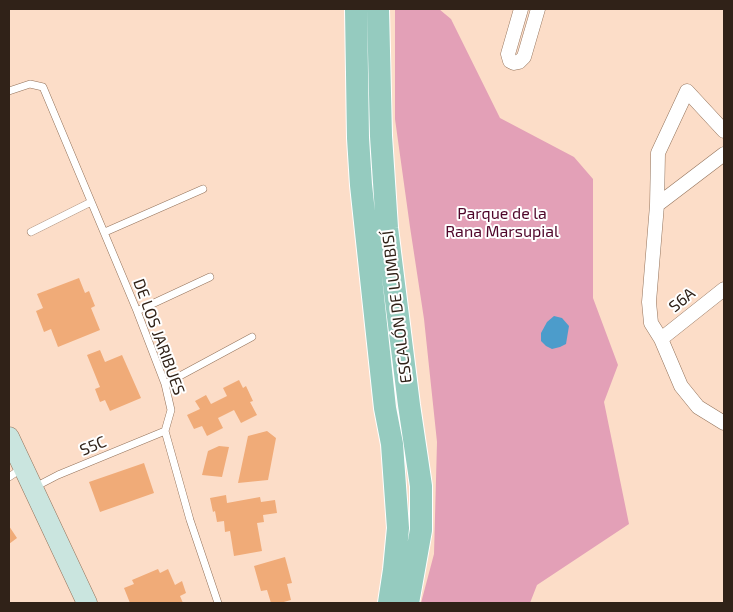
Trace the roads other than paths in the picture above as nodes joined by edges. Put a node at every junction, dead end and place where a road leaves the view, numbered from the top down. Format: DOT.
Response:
graph roads {
  1 [pos="356,9"];
  2 [pos="378,9"];
  3 [pos="521,9"];
  4 [pos="538,9"];
  5 [pos="9,90"];
  6 [pos="724,131"];
  7 [pos="724,154"];
  8 [pos="203,189"];
  9 [pos="91,202"];
  10 [pos="657,206"];
  11 [pos="31,232"];
  12 [pos="104,232"];
  13 [pos="210,277"];
  14 [pos="724,288"];
  15 [pos="137,311"];
  16 [pos="252,337"];
  17 [pos="661,339"];
  18 [pos="165,384"];
  19 [pos="724,423"];
  20 [pos="165,430"];
  21 [pos="9,441"];
  22 [pos="16,473"];
  23 [pos="32,488"];
  24 [pos="87,603"];
  25 [pos="218,603"];
  26 [pos="389,603"];
  27 [pos="408,603"];
  1 -- 26 [label="main road, ESCALÓN DE LUMBISÍ"];
  2 -- 27 [label="main road, ESCALÓN DE LUMBISÍ"];
  3 -- 4 [label="street"];
  5 -- 9 [label="lane, DE LOS JARIBUES"];
  6 -- 10 [label="street"];
  7 -- 10 [label="street"];
  8 -- 12 [label="lane"];
  9 -- 11 [label="lane"];
  9 -- 12 [label="lane, DE LOS JARIBUES"];
  10 -- 17 [label="street"];
  12 -- 15 [label="lane, DE LOS JARIBUES"];
  13 -- 15 [label="lane"];
  14 -- 17 [label="street, S6A"];
  15 -- 18 [label="lane, DE LOS JARIBUES"];
  16 -- 18 [label="lane"];
  17 -- 19 [label="street"];
  18 -- 20 [label="lane, DE LOS JARIBUES"];
  20 -- 23 [label="lane, S5C"];
  20 -- 25 [label="lane, DE LOS JARIBUES"];
  21 -- 22 [label="street"];
  22 -- 23 [label="street"];
  23 -- 24 [label="street"];
}
